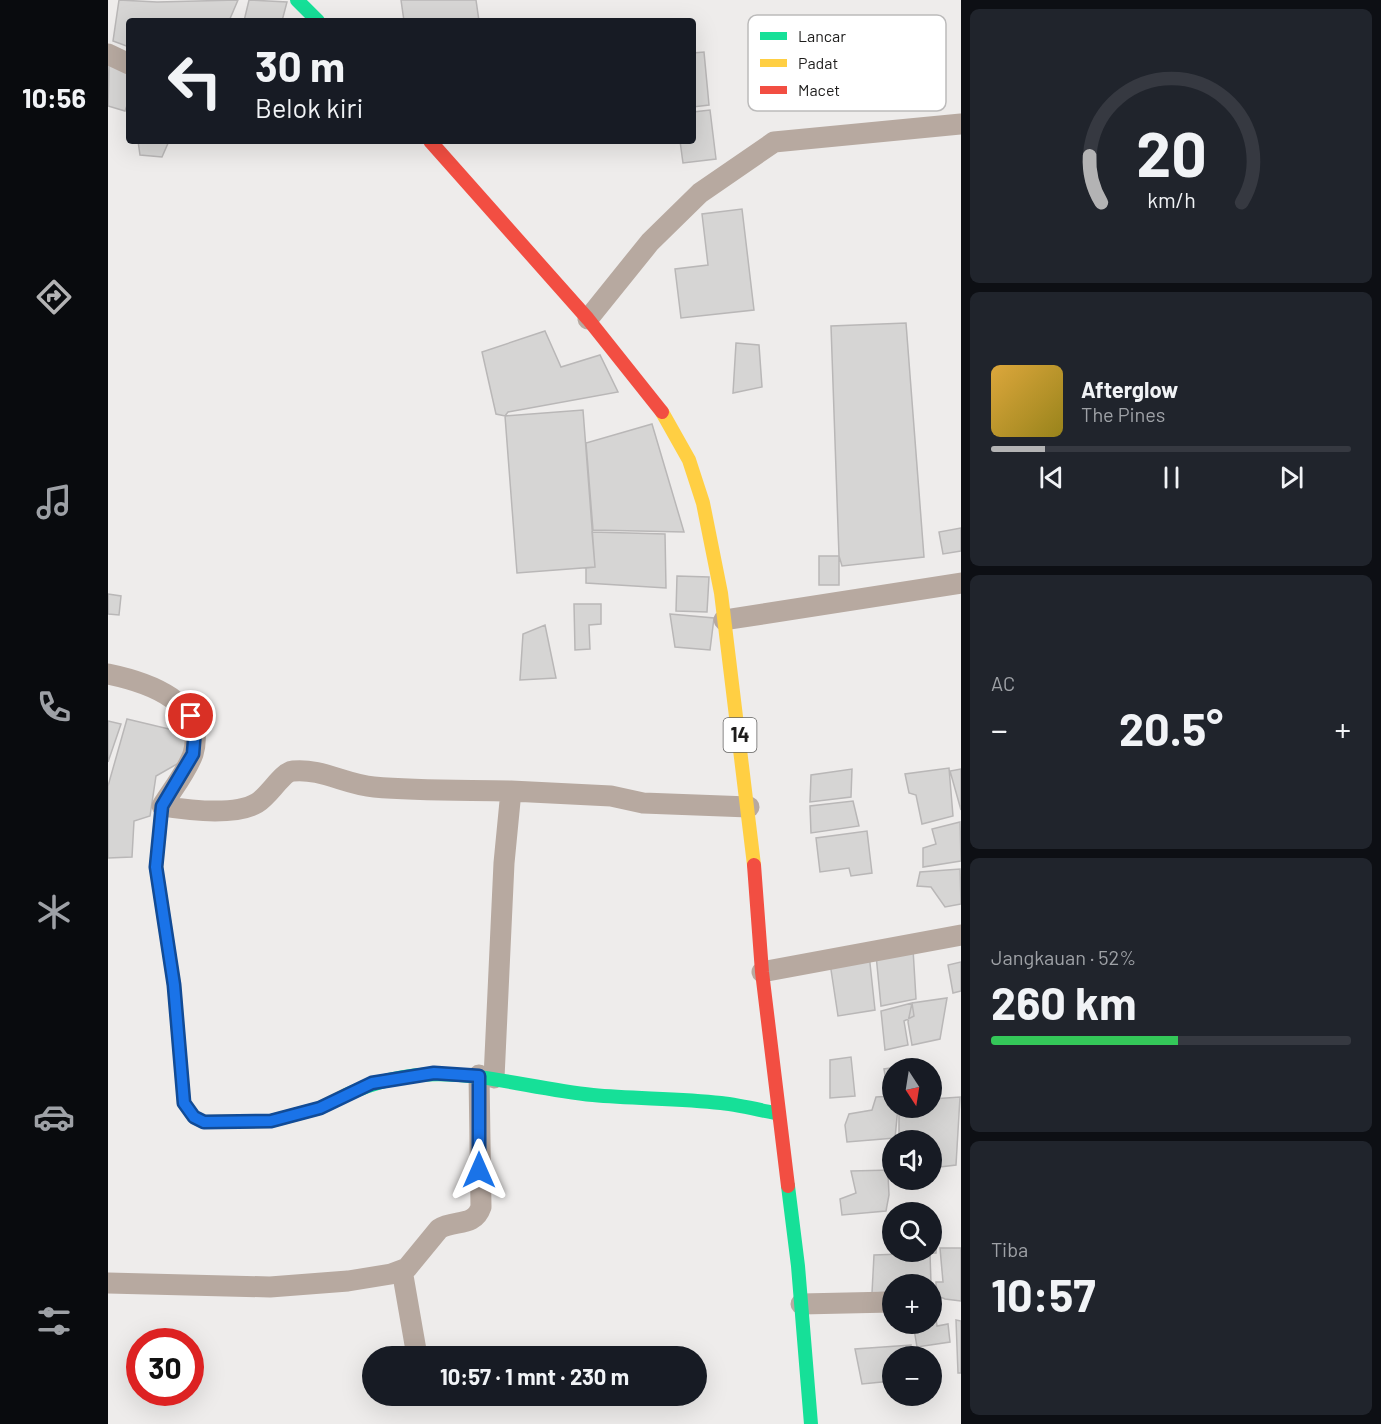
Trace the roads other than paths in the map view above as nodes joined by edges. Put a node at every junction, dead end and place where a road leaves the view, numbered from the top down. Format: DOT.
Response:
graph roads {
  1 [pos="297,0"];
  2 [pos="315,18"];
  3 [pos="108,54"];
  4 [pos="126,63"];
  5 [pos="961,124"];
  6 [pos="433,144"];
  7 [pos="588,319"];
  8 [pos="961,583"];
  9 [pos="724,620"];
  10 [pos="108,674"];
  11 [pos="511,791"];
  12 [pos="162,806"];
  13 [pos="749,807"];
  14 [pos="961,935"];
  15 [pos="762,972"];
  16 [pos="486,1077"];
  17 [pos="779,1114"];
  18 [pos="402,1270"];
  19 [pos="108,1283"];
  20 [pos="882,1302"];
  21 [pos="801,1304"];
  22 [pos="415,1346"];
  23 [pos="811,1424"];
  1 -- 2 [label="main road"];
  3 -- 4 [label="street"];
  5 -- 7 [label="street"];
  6 -- 7 [label="main road, 14"];
  7 -- 9 [label="main road, 14"];
  8 -- 9 [label="street"];
  9 -- 13 [label="main road, 14"];
  10 -- 12 [label="street"];
  11 -- 12 [label="street"];
  11 -- 13 [label="street"];
  11 -- 16 [label="street"];
  12 -- 16 [label="main road"];
  13 -- 15 [label="main road, 14"];
  14 -- 15 [label="street"];
  15 -- 17 [label="main road, 14"];
  16 -- 17 [label="main road"];
  16 -- 18 [label="street"];
  17 -- 21 [label="main road, 14"];
  18 -- 19 [label="street"];
  18 -- 22 [label="street"];
  20 -- 21 [label="street"];
  21 -- 23 [label="main road, 14"];
}
